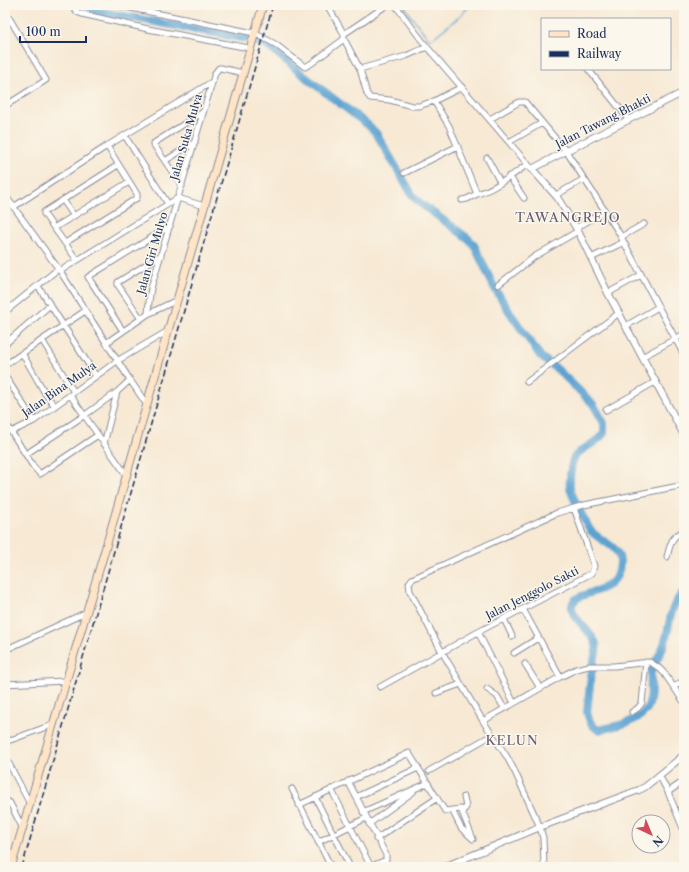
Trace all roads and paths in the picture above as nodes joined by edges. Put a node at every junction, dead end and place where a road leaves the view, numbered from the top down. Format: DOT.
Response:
graph roads {
  1 [pos="72,5"];
  2 [pos="116,5"];
  3 [pos="263,5"];
  4 [pos="328,5"];
  5 [pos="388,5"];
  6 [pos="395,5"];
  7 [pos="5,11"];
  8 [pos="253,35"];
  9 [pos="344,37"];
  10 [pos="249,47"];
  11 [pos="427,47"];
  12 [pos="360,69"];
  13 [pos="589,70"];
  14 [pos="243,73"];
  15 [pos="212,82"];
  16 [pos="462,87"];
  17 [pos="684,92"];
  18 [pos="434,101"];
  19 [pos="5,106"];
  20 [pos="203,112"];
  21 [pos="490,120"];
  22 [pos="629,120"];
  23 [pos="542,123"];
  24 [pos="125,136"];
  25 [pos="195,142"];
  26 [pos="509,142"];
  27 [pos="107,146"];
  28 [pos="458,146"];
  29 [pos="566,151"];
  30 [pos="487,158"];
  31 [pos="165,161"];
  32 [pos="528,164"];
  33 [pos="118,165"];
  34 [pos="532,169"];
  35 [pos="404,172"];
  36 [pos="509,176"];
  37 [pos="584,179"];
  38 [pos="129,182"];
  39 [pos="500,182"];
  40 [pos="182,186"];
  41 [pos="477,194"];
  42 [pos="5,195"];
  43 [pos="556,196"];
  44 [pos="178,198"];
  45 [pos="524,198"];
  46 [pos="63,200"];
  47 [pos="462,200"];
  48 [pos="168,204"];
  49 [pos="15,206"];
  50 [pos="204,206"];
  51 [pos="605,211"];
  52 [pos="74,216"];
  53 [pos="644,224"];
  54 [pos="170,226"];
  55 [pos="54,228"];
  56 [pos="577,230"];
  57 [pos="622,240"];
  58 [pos="65,243"];
  59 [pos="161,255"];
  60 [pos="591,258"];
  61 [pos="77,260"];
  62 [pos="59,270"];
  63 [pos="641,275"];
  64 [pos="498,285"];
  65 [pos="38,286"];
  66 [pos="608,293"];
  67 [pos="177,300"];
  68 [pos="50,305"];
  69 [pos="658,307"];
  70 [pos="85,311"];
  71 [pos="5,312"];
  72 [pos="619,313"];
  73 [pos="148,314"];
  74 [pos="141,319"];
  75 [pos="63,325"];
  76 [pos="626,326"];
  77 [pos="123,331"];
  78 [pos="168,331"];
  79 [pos="684,334"];
  80 [pos="676,339"];
  81 [pos="42,340"];
  82 [pos="106,343"];
  83 [pos="5,344"];
  84 [pos="22,354"];
  85 [pos="684,355"];
  86 [pos="642,357"];
  87 [pos="117,361"];
  88 [pos="5,364"];
  89 [pos="5,376"];
  90 [pos="96,376"];
  91 [pos="130,380"];
  92 [pos="527,382"];
  93 [pos="655,382"];
  94 [pos="117,392"];
  95 [pos="72,393"];
  96 [pos="147,405"];
  97 [pos="55,406"];
  98 [pos="606,410"];
  99 [pos="85,415"];
  100 [pos="34,420"];
  101 [pos="5,422"];
  102 [pos="12,432"];
  103 [pos="98,435"];
  104 [pos="684,435"];
  105 [pos="104,444"];
  106 [pos="26,454"];
  107 [pos="127,476"];
  108 [pos="684,485"];
  109 [pos="574,508"];
  110 [pos="684,531"];
  111 [pos="667,557"];
  112 [pos="523,609"];
  113 [pos="87,612"];
  114 [pos="504,619"];
  115 [pos="478,632"];
  116 [pos="512,636"];
  117 [pos="538,638"];
  118 [pos="5,650"];
  119 [pos="442,652"];
  120 [pos="514,653"];
  121 [pos="648,662"];
  122 [pos="525,664"];
  123 [pos="560,677"];
  124 [pos="684,680"];
  125 [pos="65,681"];
  126 [pos="5,684"];
  127 [pos="461,684"];
  128 [pos="380,687"];
  129 [pos="674,687"];
  130 [pos="540,688"];
  131 [pos="487,689"];
  132 [pos="436,693"];
  133 [pos="684,702"];
  134 [pos="514,703"];
  135 [pos="504,708"];
  136 [pos="632,712"];
  137 [pos="483,721"];
  138 [pos="52,725"];
  139 [pos="492,735"];
  140 [pos="5,742"];
  141 [pos="684,755"];
  142 [pos="5,756"];
  143 [pos="418,768"];
  144 [pos="429,771"];
  145 [pos="659,775"];
  146 [pos="348,781"];
  147 [pos="684,781"];
  148 [pos="428,783"];
  149 [pos="422,786"];
  150 [pos="292,789"];
  151 [pos="331,789"];
  152 [pos="668,792"];
  153 [pos="316,797"];
  154 [pos="464,797"];
  155 [pos="356,798"];
  156 [pos="437,798"];
  157 [pos="5,802"];
  158 [pos="30,804"];
  159 [pos="299,805"];
  160 [pos="452,810"];
  161 [pos="462,810"];
  162 [pos="363,812"];
  163 [pos="366,818"];
  164 [pos="682,818"];
  165 [pos="369,824"];
  166 [pos="350,826"];
  167 [pos="22,827"];
  168 [pos="540,827"];
  169 [pos="684,831"];
  170 [pos="334,834"];
  171 [pos="376,839"];
  172 [pos="318,842"];
  173 [pos="14,855"];
  174 [pos="5,859"];
  175 [pos="11,867"];
  176 [pos="331,867"];
  177 [pos="350,867"];
  178 [pos="370,867"];
  179 [pos="444,867"];
  180 [pos="544,867"];
  1 -- 10 [label="street"];
  2 -- 8 [label="street"];
  3 -- 8 [label="main road"];
  4 -- 9 [label="street"];
  5 -- 9 [label="street"];
  6 -- 11 [label="street"];
  7 -- 19 [label="street"];
  8 -- 9 [label="street"];
  8 -- 10 [label="main road"];
  9 -- 12 [label="street"];
  10 -- 14 [label="main road"];
  11 -- 12 [label="street"];
  11 -- 16 [label="street"];
  12 -- 18 [label="street"];
  13 -- 22 [label="street"];
  14 -- 15 [label="street"];
  14 -- 50 [label="main road"];
  15 -- 20 [label="street, Jalan Suka Mulya"];
  15 -- 24 [label="street"];
  16 -- 18 [label="street"];
  16 -- 21 [label="street"];
  17 -- 22 [label="street, Jalan Tawang Bhakti"];
  18 -- 28 [label="street"];
  20 -- 25 [label="street, Jalan Suka Mulya"];
  20 -- 31 [label="street"];
  21 -- 23 [label="street"];
  21 -- 26 [label="street"];
  22 -- 29 [label="street, Jalan Tawang Bhakti"];
  23 -- 26 [label="street"];
  23 -- 29 [label="street"];
  24 -- 27 [label="street"];
  24 -- 48 [label="street"];
  25 -- 31 [label="street"];
  25 -- 40 [label="street, Jalan Suka Mulya"];
  26 -- 32 [label="street"];
  27 -- 33 [label="street"];
  27 -- 49 [label="street"];
  28 -- 35 [label="street"];
  28 -- 41 [label="street"];
  29 -- 34 [label="street, Jalan Tawang Bhakti"];
  29 -- 37 [label="street"];
  30 -- 39 [label="street"];
  31 -- 40 [label="street"];
  32 -- 34 [label="street"];
  32 -- 36 [label="street"];
  33 -- 38 [label="street"];
  33 -- 46 [label="street"];
  34 -- 43 [label="street"];
  36 -- 39 [label="street"];
  36 -- 45 [label="street"];
  37 -- 43 [label="street"];
  37 -- 51 [label="street"];
  38 -- 52 [label="street"];
  38 -- 58 [label="street"];
  39 -- 41 [label="street"];
  40 -- 44 [label="street, Jalan Suka Mulya"];
  41 -- 47 [label="street"];
  42 -- 49 [label="street"];
  43 -- 56 [label="street"];
  44 -- 48 [label="street"];
  44 -- 50 [label="street"];
  44 -- 54 [label="street, Jalan Giri Mulyo"];
  46 -- 52 [label="street"];
  46 -- 55 [label="street"];
  48 -- 61 [label="street"];
  49 -- 62 [label="street"];
  50 -- 67 [label="main road"];
  51 -- 56 [label="street"];
  51 -- 57 [label="street"];
  52 -- 55 [label="street"];
  53 -- 57 [label="street"];
  54 -- 59 [label="street, Jalan Giri Mulyo"];
  54 -- 77 [label="street"];
  55 -- 58 [label="street"];
  56 -- 60 [label="street"];
  56 -- 64 [label="street"];
  57 -- 60 [label="street"];
  57 -- 63 [label="street"];
  58 -- 61 [label="street"];
  59 -- 73 [label="street, Jalan Giri Mulyo"];
  59 -- 74 [label="street"];
  60 -- 66 [label="street"];
  61 -- 62 [label="street"];
  62 -- 65 [label="street"];
  62 -- 70 [label="street"];
  63 -- 66 [label="street"];
  63 -- 69 [label="street"];
  65 -- 68 [label="street"];
  65 -- 71 [label="street"];
  66 -- 72 [label="street"];
  67 -- 73 [label="street"];
  67 -- 78 [label="main road"];
  68 -- 75 [label="street"];
  68 -- 83 [label="street"];
  69 -- 76 [label="street"];
  69 -- 80 [label="street"];
  70 -- 75 [label="street"];
  70 -- 82 [label="street"];
  72 -- 76 [label="street"];
  72 -- 92 [label="street"];
  73 -- 74 [label="street"];
  74 -- 77 [label="street"];
  75 -- 81 [label="street"];
  75 -- 90 [label="street"];
  76 -- 86 [label="street"];
  77 -- 82 [label="street"];
  78 -- 87 [label="street, Jalan Bina Mulya"];
  78 -- 96 [label="main road"];
  79 -- 80 [label="street"];
  80 -- 85 [label="street"];
  80 -- 86 [label="street"];
  81 -- 84 [label="street"];
  81 -- 95 [label="street"];
  82 -- 87 [label="street"];
  84 -- 88 [label="street"];
  84 -- 97 [label="street"];
  86 -- 93 [label="street"];
  87 -- 90 [label="street, Jalan Bina Mulya"];
  87 -- 91 [label="street"];
  89 -- 100 [label="street"];
  90 -- 95 [label="street, Jalan Bina Mulya"];
  91 -- 94 [label="street"];
  91 -- 96 [label="street"];
  93 -- 98 [label="street"];
  93 -- 104 [label="street"];
  94 -- 99 [label="street"];
  94 -- 105 [label="street"];
  95 -- 97 [label="street, Jalan Bina Mulya"];
  95 -- 99 [label="street"];
  96 -- 107 [label="main road"];
  97 -- 100 [label="street, Jalan Bina Mulya"];
  99 -- 103 [label="street"];
  99 -- 106 [label="street"];
  100 -- 102 [label="street, Jalan Bina Mulya"];
  101 -- 102 [label="street"];
  102 -- 106 [label="street"];
  103 -- 105 [label="street"];
  103 -- 106 [label="street"];
  105 -- 107 [label="street"];
  107 -- 113 [label="main road"];
  108 -- 109 [label="street"];
  109 -- 112 [label="street, Jalan Jenggolo Sakti"];
  109 -- 119 [label="street"];
  110 -- 111 [label="street"];
  112 -- 114 [label="street, Jalan Jenggolo Sakti"];
  112 -- 117 [label="street"];
  113 -- 118 [label="street"];
  113 -- 125 [label="main road"];
  114 -- 115 [label="street, Jalan Jenggolo Sakti"];
  114 -- 116 [label="street"];
  115 -- 119 [label="street, Jalan Jenggolo Sakti"];
  115 -- 134 [label="street"];
  117 -- 120 [label="street"];
  117 -- 123 [label="street"];
  119 -- 127 [label="street"];
  119 -- 128 [label="street, Jalan Jenggolo Sakti"];
  121 -- 123 [label="street"];
  121 -- 129 [label="street"];
  121 -- 136 [label="street"];
  122 -- 130 [label="street"];
  123 -- 130 [label="street"];
  124 -- 129 [label="street"];
  125 -- 126 [label="street"];
  125 -- 138 [label="main road"];
  127 -- 132 [label="street"];
  127 -- 137 [label="street"];
  129 -- 133 [label="street"];
  130 -- 134 [label="street"];
  131 -- 135 [label="street"];
  134 -- 135 [label="street"];
  135 -- 137 [label="street"];
  137 -- 139 [label="street"];
  138 -- 140 [label="street"];
  138 -- 158 [label="main road"];
  139 -- 144 [label="street"];
  139 -- 168 [label="street"];
  141 -- 145 [label="street"];
  142 -- 158 [label="street"];
  143 -- 146 [label="street"];
  143 -- 148 [label="street"];
  143 -- 155 [label="street"];
  145 -- 152 [label="street"];
  145 -- 168 [label="street"];
  146 -- 151 [label="street"];
  146 -- 155 [label="street"];
  147 -- 152 [label="street"];
  148 -- 149 [label="street"];
  148 -- 156 [label="street"];
  149 -- 162 [label="street"];
  149 -- 165 [label="street"];
  150 -- 159 [label="street"];
  151 -- 153 [label="street"];
  151 -- 166 [label="street"];
  152 -- 164 [label="street"];
  153 -- 159 [label="street"];
  153 -- 170 [label="street"];
  154 -- 161 [label="street"];
  155 -- 162 [label="street"];
  156 -- 160 [label="street"];
  156 -- 171 [label="street"];
  157 -- 167 [label="street"];
  158 -- 167 [label="main road"];
  159 -- 172 [label="street"];
  160 -- 161 [label="street"];
  160 -- 161 [label="street"];
  162 -- 163 [label="street"];
  163 -- 165 [label="street"];
  163 -- 166 [label="street"];
  164 -- 169 [label="street"];
  165 -- 171 [label="street"];
  166 -- 170 [label="street"];
  166 -- 178 [label="street"];
  167 -- 173 [label="main road"];
  168 -- 179 [label="street"];
  168 -- 180 [label="street"];
  170 -- 172 [label="street"];
  170 -- 177 [label="street"];
  171 -- 178 [label="street"];
  172 -- 176 [label="street"];
  173 -- 174 [label="street"];
  173 -- 175 [label="main road"];
}
